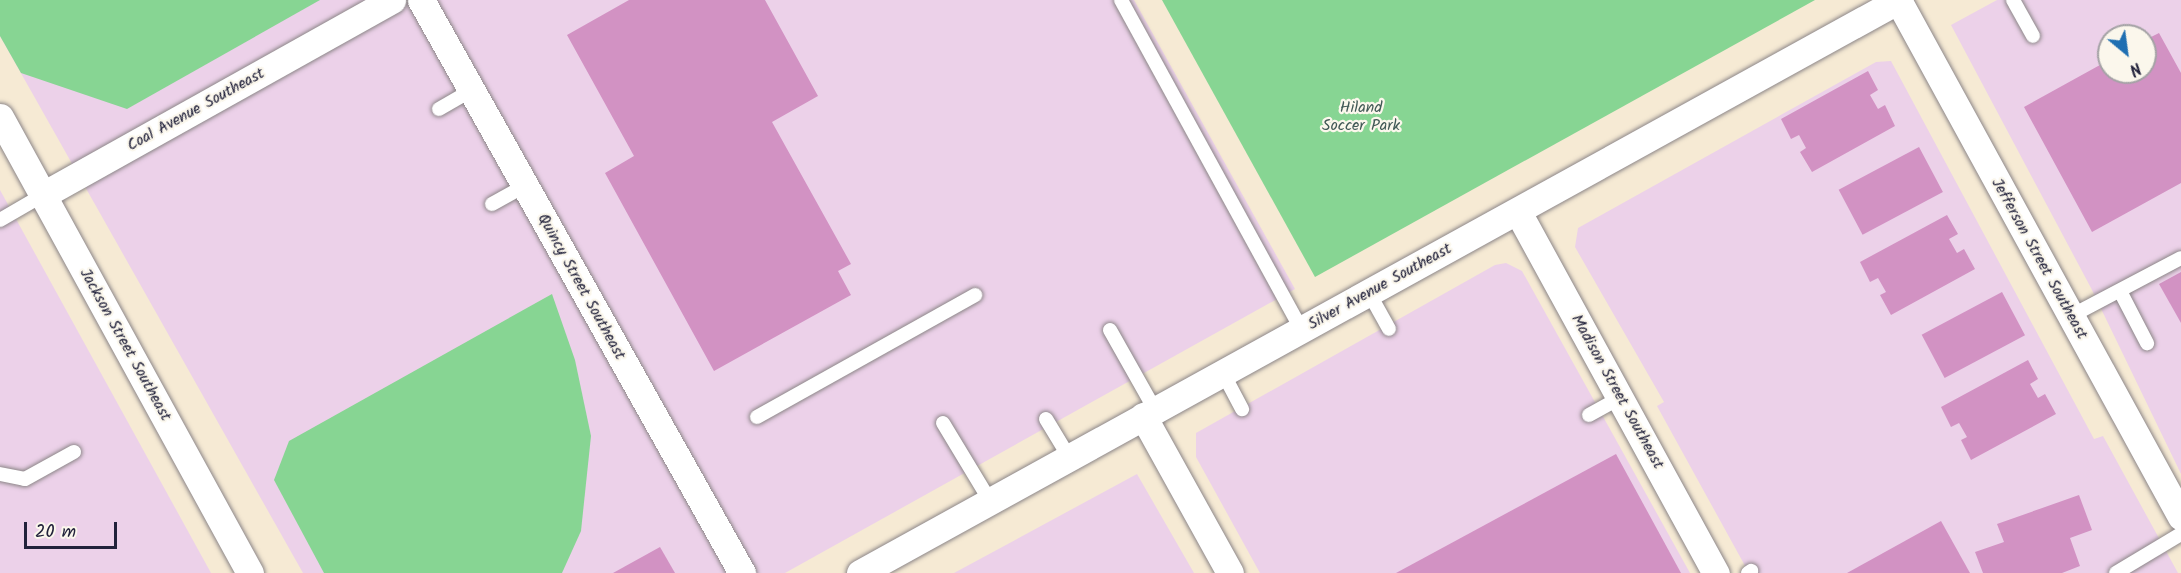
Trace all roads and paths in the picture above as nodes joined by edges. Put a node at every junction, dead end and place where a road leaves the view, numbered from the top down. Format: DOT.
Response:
graph roads {
  1 [pos="392,0"];
  2 [pos="421,0"];
  3 [pos="1121,0"];
  4 [pos="1899,0"];
  5 [pos="2013,0"];
  6 [pos="2033,36"];
  7 [pos="472,90"];
  8 [pos="439,109"];
  9 [pos="0,117"];
  10 [pos="524,186"];
  11 [pos="43,195"];
  12 [pos="492,204"];
  13 [pos="1518,212"];
  14 [pos="0,220"];
  15 [pos="2181,258"];
  16 [pos="2120,291"];
  17 [pos="1369,293"];
  18 [pos="975,296"];
  19 [pos="2071,316"];
  20 [pos="1389,328"];
  21 [pos="1110,330"];
  22 [pos="1302,330"];
  23 [pos="2147,343"];
  24 [pos="1223,373"];
  25 [pos="1620,398"];
  26 [pos="1242,409"];
  27 [pos="1149,413"];
  28 [pos="1589,415"];
  29 [pos="757,417"];
  30 [pos="1046,419"];
  31 [pos="943,423"];
  32 [pos="74,452"];
  33 [pos="1069,457"];
  34 [pos="0,474"];
  35 [pos="990,501"];
  36 [pos="2181,517"];
  37 [pos="2181,534"];
  38 [pos="250,573"];
  39 [pos="742,573"];
  40 [pos="860,573"];
  41 [pos="1230,573"];
  42 [pos="1716,573"];
  43 [pos="2116,573"];
  1 -- 11 [label="street, Coal Avenue Southeast"];
  2 -- 7 [label="street, Quincy Street Southeast"];
  3 -- 22 [label="lane"];
  4 -- 13 [label="street, Silver Avenue Southeast"];
  4 -- 19 [label="street, Jefferson Street Southeast"];
  5 -- 6 [label="lane"];
  7 -- 8 [label="lane"];
  7 -- 10 [label="street, Quincy Street Southeast"];
  9 -- 11 [label="street, Jackson Street Southeast"];
  10 -- 12 [label="lane"];
  10 -- 39 [label="street, Quincy Street Southeast"];
  11 -- 14 [label="lane, Coal Avenue Southeast"];
  11 -- 38 [label="street, Jackson Street Southeast"];
  13 -- 17 [label="street, Silver Avenue Southeast"];
  13 -- 25 [label="street, Madison Street Southeast"];
  15 -- 16 [label="lane"];
  16 -- 19 [label="lane"];
  16 -- 23 [label="lane"];
  17 -- 20 [label="lane"];
  17 -- 22 [label="street, Silver Avenue Southeast"];
  18 -- 29 [label="lane"];
  19 -- 36 [label="street, Jefferson Street Southeast"];
  21 -- 27 [label="lane"];
  22 -- 24 [label="street, Silver Avenue Southeast"];
  24 -- 26 [label="lane"];
  24 -- 27 [label="street, Silver Avenue Southeast"];
  25 -- 28 [label="lane"];
  25 -- 42 [label="street, Madison Street Southeast"];
  27 -- 33 [label="street, Silver Avenue Southeast"];
  27 -- 41 [label="street"];
  30 -- 33 [label="lane"];
  31 -- 35 [label="lane"];
  32 -- 34 [label="lane"];
  33 -- 35 [label="street, Silver Avenue Southeast"];
  35 -- 40 [label="street, Silver Avenue Southeast"];
  37 -- 43 [label="lane"];
}
